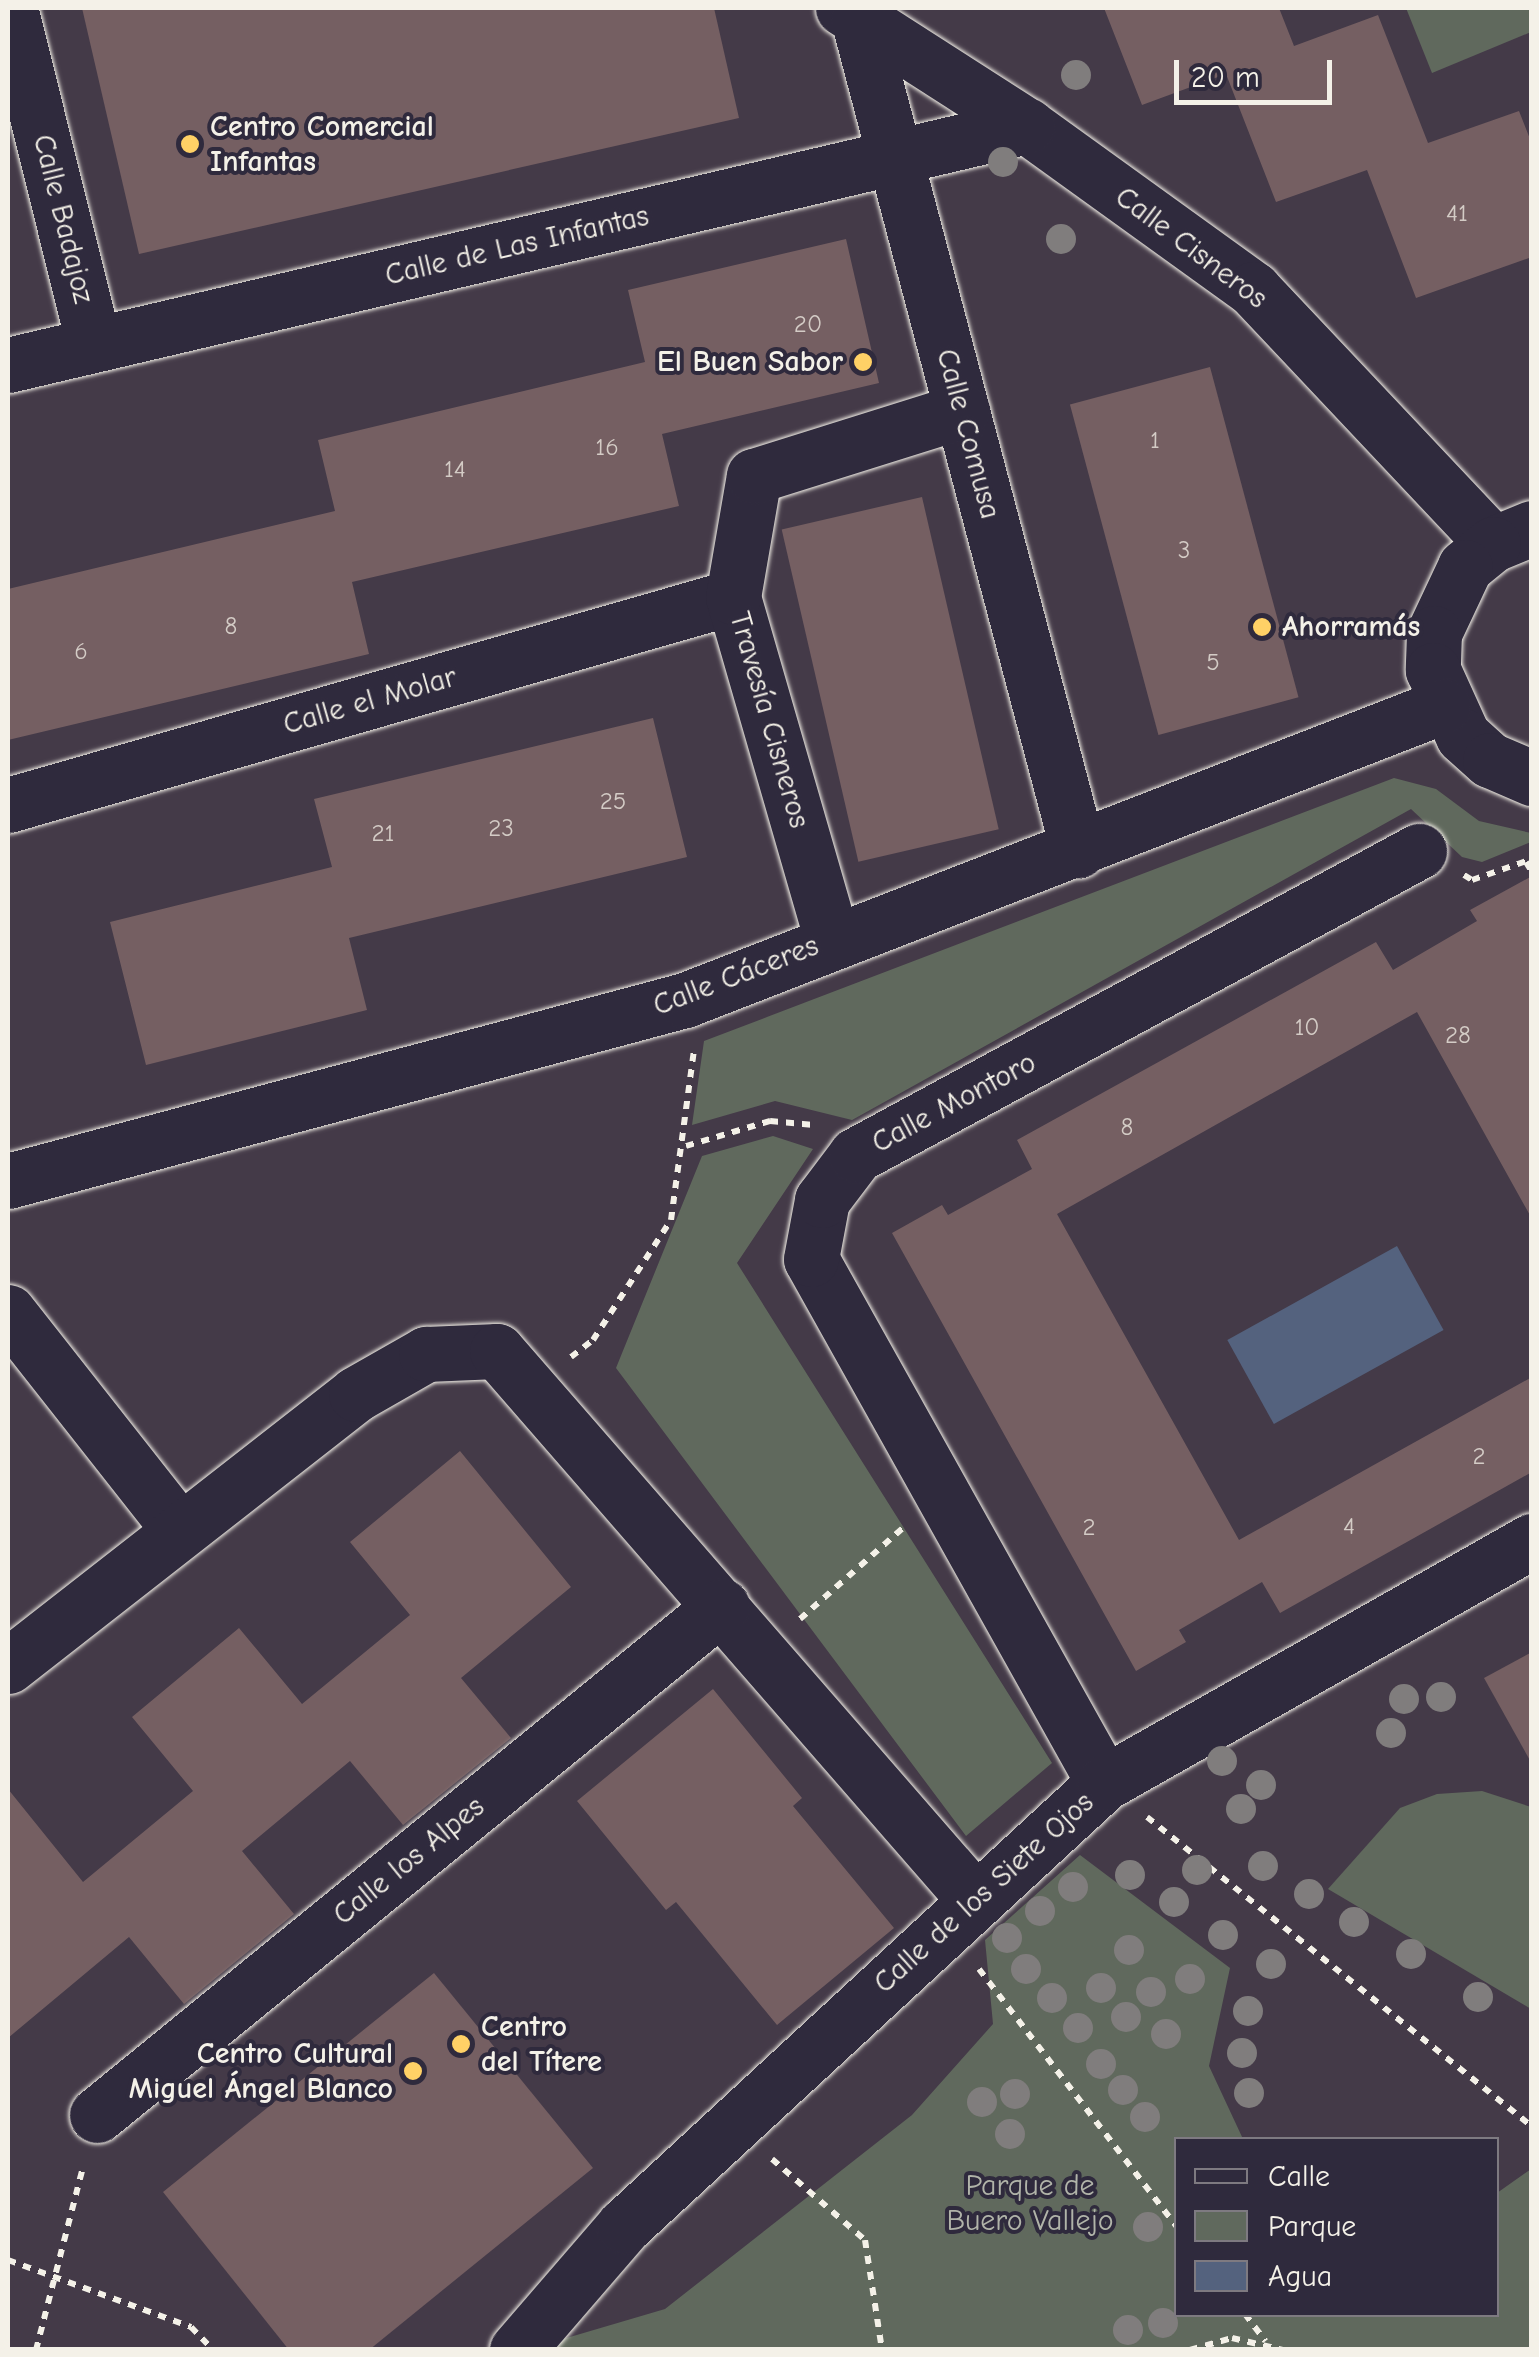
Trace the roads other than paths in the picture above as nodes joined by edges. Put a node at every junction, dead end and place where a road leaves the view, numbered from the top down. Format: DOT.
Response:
graph roads {
  1 [pos="851,13"];
  2 [pos="12,27"];
  3 [pos="1027,126"];
  4 [pos="895,158"];
  5 [pos="94,345"];
  6 [pos="8,365"];
  7 [pos="962,410"];
  8 [pos="1512,536"];
  9 [pos="733,597"];
  10 [pos="1443,706"];
  11 [pos="1532,778"];
  12 [pos="8,805"];
  13 [pos="1078,850"];
  14 [pos="1419,851"];
  15 [pos="832,940"];
  16 [pos="11,1166"];
  17 [pos="8,1312"];
  18 [pos="178,1528"];
  19 [pos="1532,1541"];
  20 [pos="722,1606"];
  21 [pos="8,1666"];
  22 [pos="1104,1783"];
  23 [pos="960,1913"];
  24 [pos="97,2116"];
  25 [pos="517,2350"];
  1 -- 3 [label="street, Calle Cisneros"];
  1 -- 4 [label="street, Calle Comusa"];
  2 -- 5 [label="street, Calle Badajoz"];
  3 -- 4 [label="street, Calle de Las Infantas"];
  3 -- 8 [label="street, Calle Cisneros"];
  4 -- 5 [label="street, Calle de Las Infantas"];
  4 -- 7 [label="street, Calle Comusa"];
  5 -- 6 [label="street, Calle de Las Infantas"];
  7 -- 9 [label="street, Travesía Cisneros"];
  7 -- 13 [label="street, Calle Comusa"];
  8 -- 10 [label="street"];
  9 -- 12 [label="street, Calle el Molar"];
  9 -- 15 [label="street, Travesía Cisneros"];
  10 -- 11 [label="street"];
  10 -- 13 [label="street, Calle Cáceres"];
  13 -- 15 [label="street, Calle Cáceres"];
  14 -- 22 [label="street, Calle Montoro"];
  15 -- 16 [label="street, Calle Cáceres"];
  17 -- 18 [label="street"];
  18 -- 20 [label="street"];
  18 -- 21 [label="street"];
  19 -- 22 [label="street, Calle de los Siete Ojos"];
  20 -- 23 [label="street"];
  20 -- 24 [label="street, Calle los Alpes"];
  22 -- 23 [label="street, Calle de los Siete Ojos"];
  23 -- 25 [label="street, Calle de los Siete Ojos"];
}
